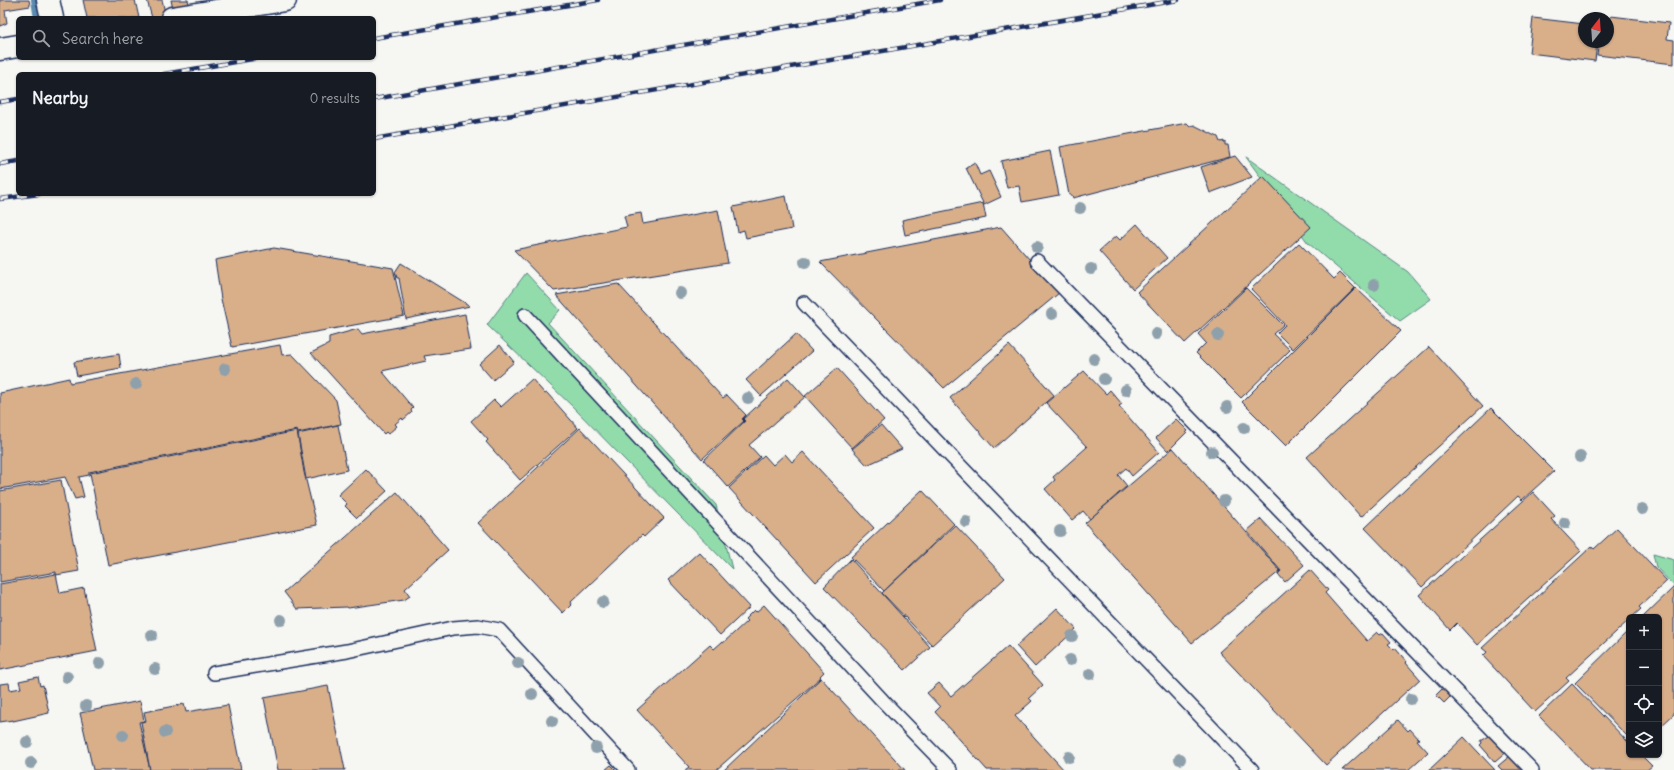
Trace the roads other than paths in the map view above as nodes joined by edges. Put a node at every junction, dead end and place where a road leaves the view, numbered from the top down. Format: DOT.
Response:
graph roads {
  1 [pos="48,0"];
  2 [pos="285,0"];
  3 [pos="52,16"];
  4 [pos="185,16"];
  5 [pos="16,46"];
  6 [pos="0,49"];
  7 [pos="1037,261"];
  8 [pos="804,303"];
  9 [pos="525,315"];
  10 [pos="214,673"];
  11 [pos="628,770"];
  12 [pos="950,770"];
  13 [pos="1252,770"];
  14 [pos="1532,770"];
  1 -- 3 [label="street"];
  2 -- 4 [label="street"];
  5 -- 6 [label="street"];
  7 -- 14 [label="lane"];
  8 -- 13 [label="lane"];
  9 -- 12 [label="lane"];
  10 -- 11 [label="lane"];
}
